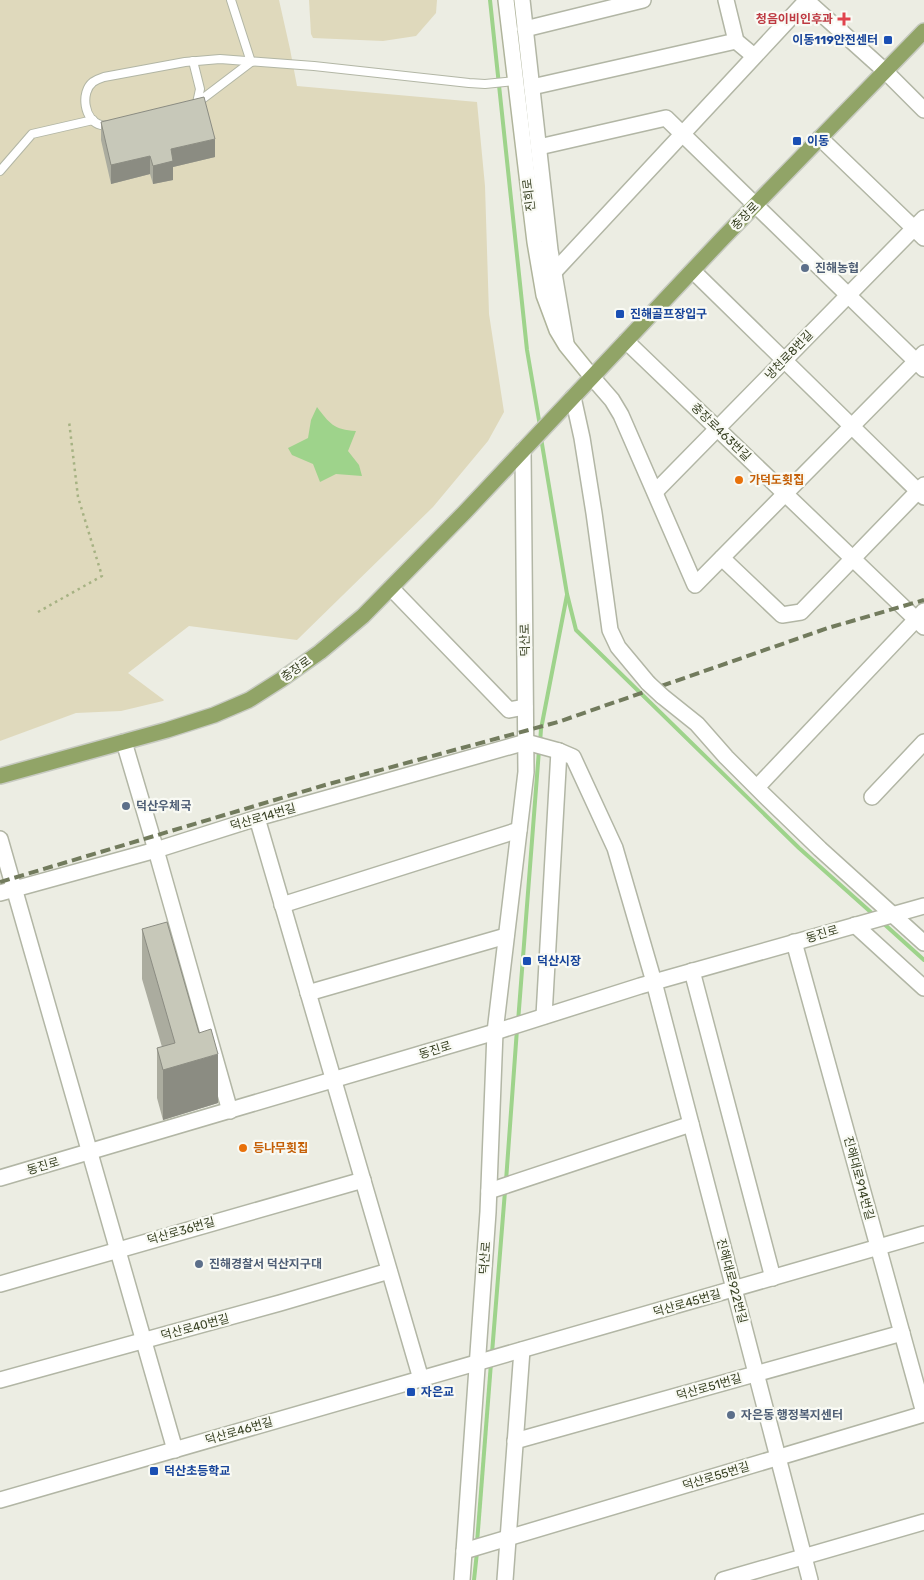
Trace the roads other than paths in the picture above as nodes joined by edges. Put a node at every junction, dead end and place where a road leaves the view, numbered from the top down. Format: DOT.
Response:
graph roads {
  1 [pos="231,0"];
  2 [pos="506,0"];
  3 [pos="522,0"];
  4 [pos="643,0"];
  5 [pos="726,0"];
  6 [pos="807,0"];
  7 [pos="526,29"];
  8 [pos="924,31"];
  9 [pos="736,41"];
  10 [pos="754,56"];
  11 [pos="193,61"];
  12 [pos="251,62"];
  13 [pos="885,71"];
  14 [pos="512,82"];
  15 [pos="532,87"];
  16 [pos="198,104"];
  17 [pos="182,108"];
  18 [pos="924,110"];
  19 [pos="93,120"];
  20 [pos="115,125"];
  21 [pos="682,135"];
  22 [pos="820,138"];
  23 [pos="539,147"];
  24 [pos="0,171"];
  25 [pos="754,206"];
  26 [pos="921,228"];
  27 [pos="692,271"];
  28 [pos="554,272"];
  29 [pos="848,296"];
  30 [pos="626,341"];
  31 [pos="566,345"];
  32 [pos="784,360"];
  33 [pos="921,361"];
  34 [pos="592,377"];
  35 [pos="571,400"];
  36 [pos="852,426"];
  37 [pos="718,429"];
  38 [pos="523,450"];
  39 [pos="922,491"];
  40 [pos="655,492"];
  41 [pos="785,494"];
  42 [pos="722,558"];
  43 [pos="853,559"];
  44 [pos="391,588"];
  45 [pos="921,619"];
  46 [pos="526,707"];
  47 [pos="124,742"];
  48 [pos="526,742"];
  49 [pos="922,748"];
  50 [pos="559,751"];
  51 [pos="0,776"];
  52 [pos="762,782"];
  53 [pos="872,798"];
  54 [pos="257,818"];
  55 [pos="519,830"];
  56 [pos="0,839"];
  57 [pos="156,850"];
  58 [pos="7,891"];
  59 [pos="282,905"];
  60 [pos="924,906"];
  61 [pos="893,914"];
  62 [pos="855,925"];
  63 [pos="506,936"];
  64 [pos="794,942"];
  65 [pos="924,943"];
  66 [pos="692,971"];
  67 [pos="647,984"];
  68 [pos="924,988"];
  69 [pos="308,993"];
  70 [pos="544,1016"];
  71 [pos="495,1032"];
  72 [pos="333,1080"];
  73 [pos="230,1111"];
  74 [pos="691,1124"];
  75 [pos="90,1152"];
  76 [pos="0,1178"];
  77 [pos="362,1180"];
  78 [pos="488,1191"];
  79 [pos="924,1234"];
  80 [pos="878,1247"];
  81 [pos="118,1250"];
  82 [pos="389,1271"];
  83 [pos="773,1278"];
  84 [pos="0,1284"];
  85 [pos="734,1289"];
  86 [pos="902,1333"];
  87 [pos="144,1340"];
  88 [pos="522,1350"];
  89 [pos="478,1363"];
  90 [pos="756,1374"];
  91 [pos="421,1379"];
  92 [pos="0,1380"];
  93 [pos="924,1414"];
  94 [pos="515,1441"];
  95 [pos="175,1450"];
  96 [pos="778,1457"];
  97 [pos="0,1500"];
  98 [pos="924,1522"];
  99 [pos="508,1538"];
  100 [pos="464,1551"];
  101 [pos="804,1556"];
  102 [pos="745,1577"];
  103 [pos="462,1580"];
  104 [pos="505,1580"];
  105 [pos="723,1580"];
  106 [pos="810,1580"];
  1 -- 12 [label="lane"];
  2 -- 14 [label="street, 진희로"];
  3 -- 7 [label="street"];
  4 -- 7 [label="street"];
  5 -- 9 [label="street"];
  6 -- 10 [label="street"];
  6 -- 13 [label="street"];
  7 -- 15 [label="street"];
  8 -- 13 [label="main road, 충장로"];
  9 -- 10 [label="street"];
  9 -- 15 [label="street"];
  10 -- 21 [label="street"];
  11 -- 12 [label="lane"];
  11 -- 16 [label="lane"];
  11 -- 19 [label="lane"];
  12 -- 14 [label="lane"];
  12 -- 16 [label="lane"];
  13 -- 18 [label="street"];
  13 -- 22 [label="main road, 충장로"];
  14 -- 31 [label="street, 진희로"];
  15 -- 23 [label="street"];
  16 -- 17 [label="lane"];
  19 -- 20 [label="lane"];
  19 -- 24 [label="lane"];
  21 -- 23 [label="street"];
  21 -- 25 [label="street"];
  21 -- 28 [label="street"];
  22 -- 25 [label="main road, 충장로"];
  22 -- 26 [label="street"];
  23 -- 28 [label="street"];
  25 -- 27 [label="main road, 충장로"];
  25 -- 29 [label="street"];
  26 -- 29 [label="street, 냉천로8번길"];
  27 -- 30 [label="main road, 충장로"];
  27 -- 32 [label="street"];
  28 -- 31 [label="street"];
  29 -- 32 [label="street, 냉천로8번길"];
  29 -- 33 [label="street"];
  30 -- 34 [label="main road, 충장로"];
  30 -- 37 [label="street, 충장로463번길"];
  31 -- 34 [label="street, 진희로"];
  32 -- 36 [label="street"];
  32 -- 37 [label="street, 냉천로8번길"];
  33 -- 36 [label="street"];
  34 -- 35 [label="main road, 충장로"];
  34 -- 40 [label="street, 진희로"];
  35 -- 38 [label="main road, 충장로"];
  35 -- 61 [label="street, bridge"];
  36 -- 39 [label="street"];
  36 -- 41 [label="street"];
  37 -- 40 [label="street, 냉천로8번길"];
  37 -- 41 [label="street, 충장로463번길"];
  38 -- 44 [label="main road, 충장로"];
  38 -- 46 [label="street, 덕산로"];
  39 -- 43 [label="street"];
  40 -- 42 [label="street, 진희로"];
  41 -- 42 [label="street"];
  41 -- 43 [label="street, 충장로463번길"];
  42 -- 43 [label="street"];
  43 -- 45 [label="street, 충장로463번길"];
  44 -- 46 [label="street"];
  44 -- 47 [label="main road, 충장로"];
  45 -- 52 [label="street"];
  46 -- 48 [label="street, 덕산로"];
  47 -- 51 [label="main road, 충장로"];
  47 -- 57 [label="street"];
  48 -- 50 [label="street"];
  48 -- 54 [label="street, 덕산로14번길"];
  48 -- 55 [label="street, 덕산로"];
  49 -- 53 [label="street"];
  50 -- 67 [label="street, 진해대로922번길"];
  50 -- 70 [label="street"];
  54 -- 57 [label="street, 덕산로14번길"];
  54 -- 59 [label="street"];
  55 -- 59 [label="street"];
  55 -- 63 [label="street, 덕산로"];
  56 -- 58 [label="street"];
  57 -- 58 [label="street, 덕산로14번길"];
  57 -- 73 [label="street"];
  58 -- 75 [label="street"];
  59 -- 69 [label="street"];
  60 -- 61 [label="street, 동진로"];
  61 -- 62 [label="street, 동진로"];
  61 -- 65 [label="street"];
  62 -- 64 [label="street, 동진로"];
  62 -- 68 [label="street"];
  63 -- 69 [label="street"];
  63 -- 71 [label="street, 덕산로"];
  64 -- 66 [label="street, 동진로"];
  64 -- 80 [label="street, 진해대로914번길"];
  66 -- 67 [label="street, 동진로"];
  66 -- 83 [label="street"];
  67 -- 70 [label="street, 동진로"];
  67 -- 74 [label="street, 진해대로922번길"];
  69 -- 72 [label="street"];
  70 -- 71 [label="street, 동진로"];
  71 -- 72 [label="street, 동진로"];
  71 -- 78 [label="street, 덕산로"];
  72 -- 73 [label="street, 동진로"];
  72 -- 77 [label="street"];
  73 -- 75 [label="street, 동진로"];
  74 -- 78 [label="street"];
  74 -- 85 [label="street, 진해대로922번길"];
  75 -- 76 [label="street, 동진로"];
  75 -- 81 [label="street"];
  77 -- 81 [label="street, 덕산로36번길"];
  77 -- 82 [label="street"];
  78 -- 89 [label="street, 덕산로"];
  79 -- 80 [label="street, 덕산로45번길"];
  80 -- 83 [label="street, 덕산로45번길"];
  80 -- 86 [label="street, 진해대로914번길"];
  81 -- 84 [label="street, 덕산로36번길"];
  81 -- 87 [label="street"];
  82 -- 87 [label="street, 덕산로40번길"];
  82 -- 91 [label="street"];
  83 -- 85 [label="street, 덕산로45번길"];
  85 -- 88 [label="street, 덕산로45번길"];
  85 -- 90 [label="street, 진해대로922번길"];
  86 -- 90 [label="street, 덕산로51번길"];
  86 -- 93 [label="street, 진해대로914번길"];
  87 -- 92 [label="street, 덕산로40번길"];
  87 -- 95 [label="street"];
  88 -- 89 [label="street, 덕산로45번길"];
  88 -- 94 [label="street"];
  89 -- 91 [label="street, 덕산로46번길"];
  89 -- 100 [label="street, 덕산로"];
  90 -- 94 [label="street, 덕산로51번길"];
  90 -- 96 [label="street, 진해대로922번길"];
  91 -- 95 [label="street, 덕산로46번길"];
  93 -- 96 [label="street, 덕산로55번길"];
  94 -- 99 [label="street"];
  95 -- 97 [label="street, 덕산로46번길"];
  96 -- 99 [label="street, 덕산로55번길"];
  96 -- 101 [label="street, 진해대로922번길"];
  98 -- 101 [label="street"];
  99 -- 100 [label="street, 덕산로55번길"];
  99 -- 104 [label="street"];
  100 -- 103 [label="street, 덕산로"];
  101 -- 102 [label="street"];
  101 -- 106 [label="street, 진해대로922번길"];
  102 -- 105 [label="street"];
}
